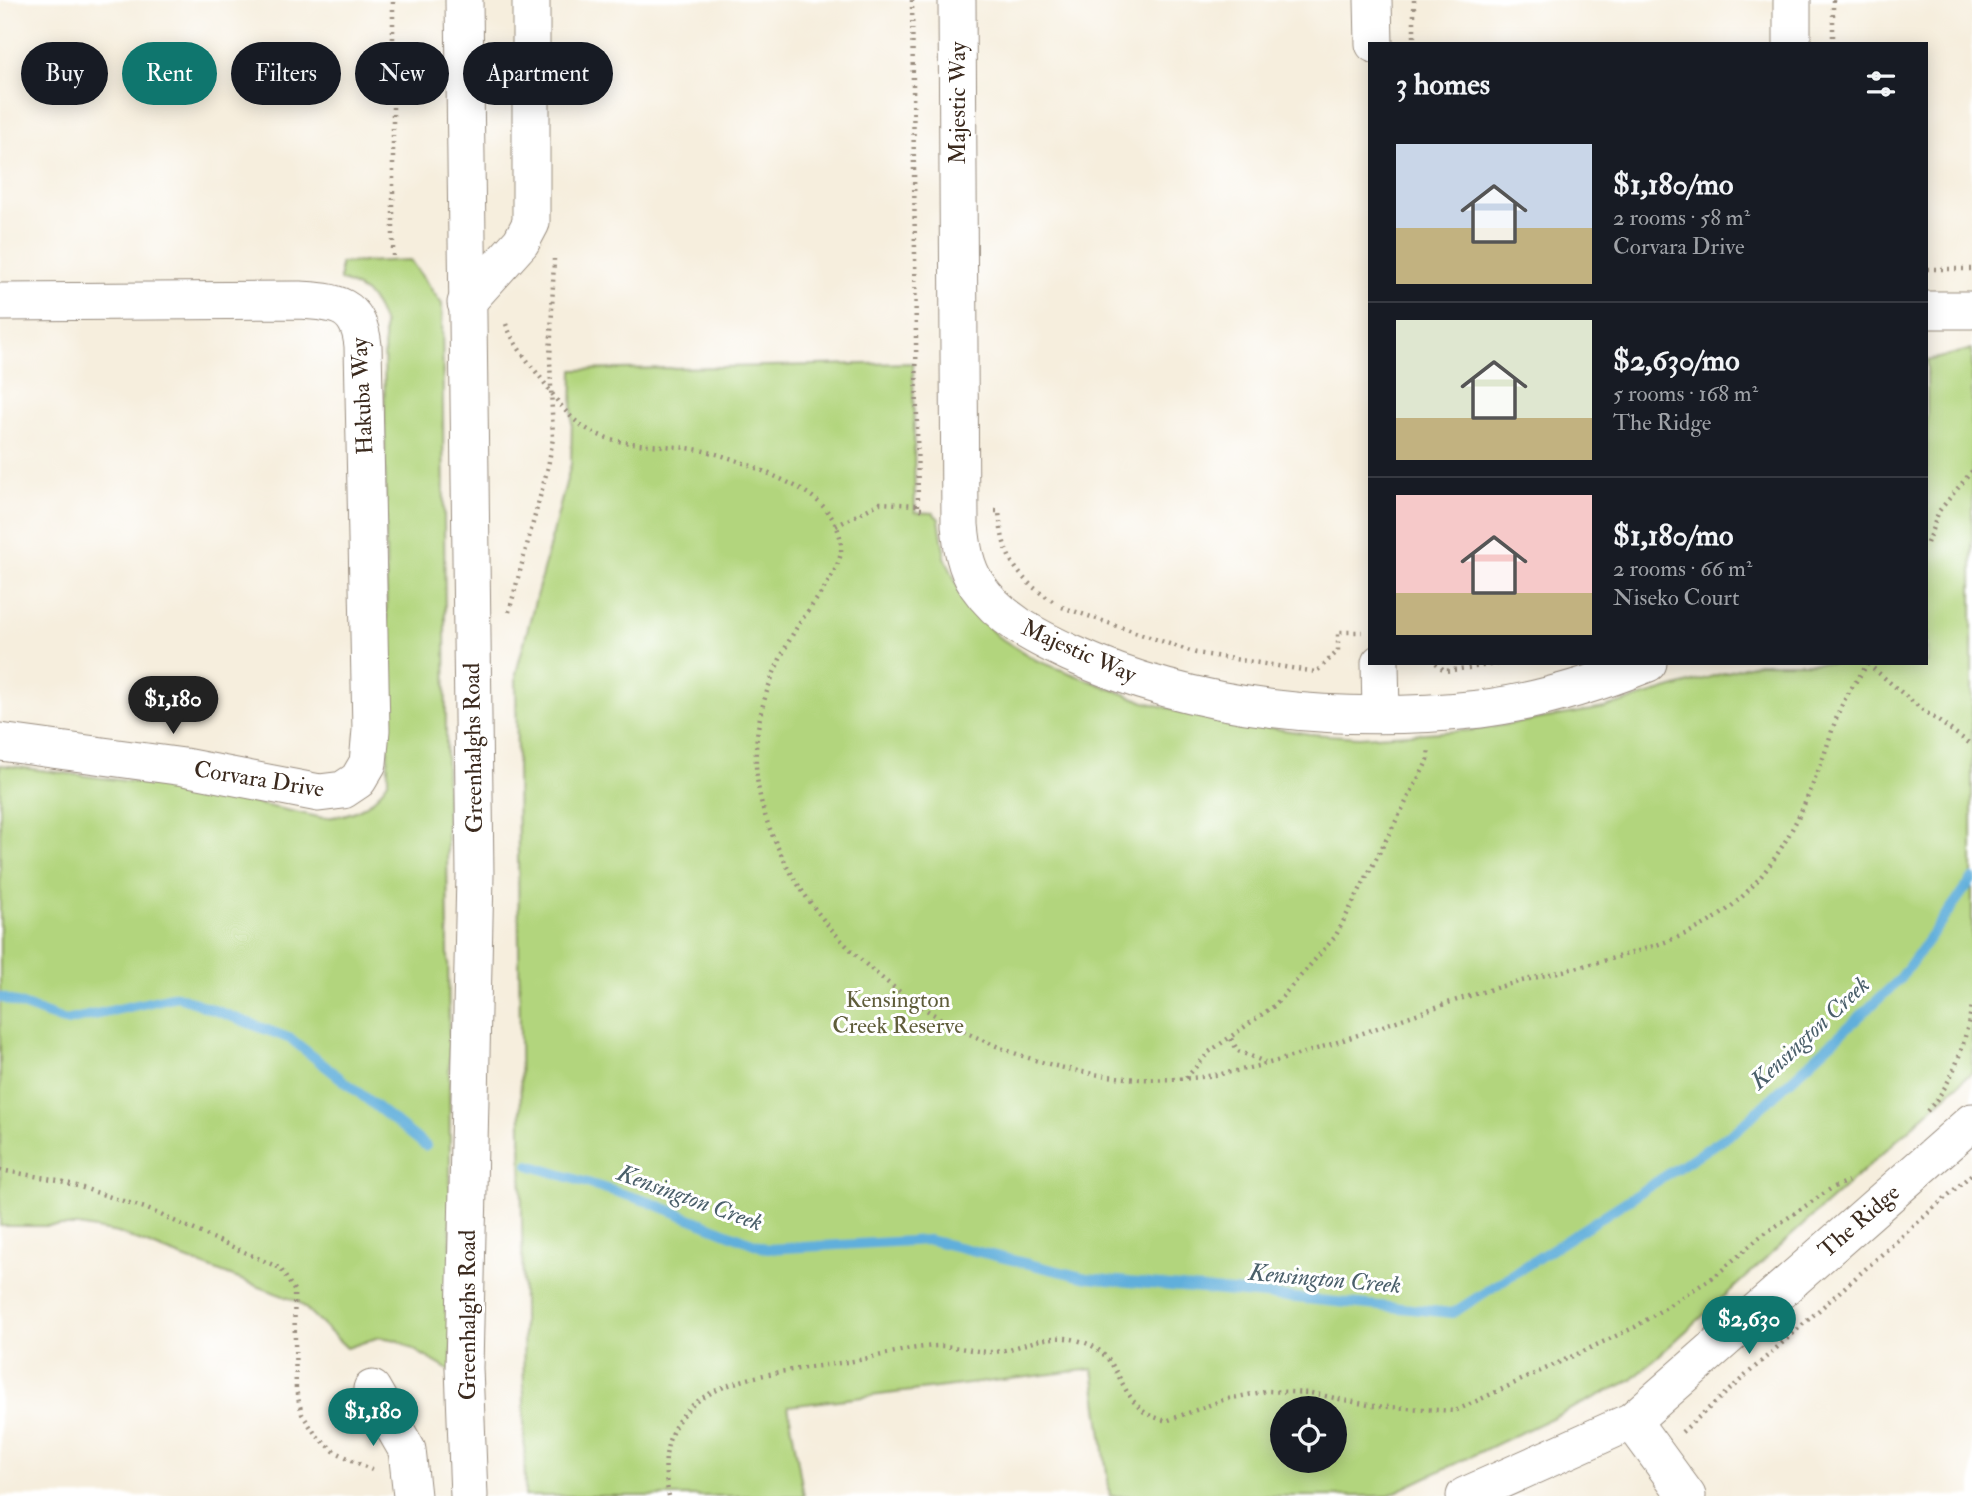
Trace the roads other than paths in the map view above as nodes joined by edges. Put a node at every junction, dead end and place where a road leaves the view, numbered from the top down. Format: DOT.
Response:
graph roads {
  1 [pos="464,0"];
  2 [pos="531,0"];
  3 [pos="957,0"];
  4 [pos="1373,0"];
  5 [pos="1792,0"];
  6 [pos="1374,42"];
  7 [pos="1793,42"];
  8 [pos="0,302"];
  9 [pos="466,303"];
  10 [pos="1928,310"];
  11 [pos="1972,310"];
  12 [pos="1380,665"];
  13 [pos="1643,665"];
  14 [pos="1381,713"];
  15 [pos="0,742"];
  16 [pos="351,786"];
  17 [pos="1972,1122"];
  18 [pos="372,1390"];
  19 [pos="1632,1421"];
  20 [pos="412,1496"];
  21 [pos="469,1496"];
  22 [pos="1465,1496"];
  23 [pos="1687,1496"];
  1 -- 9 [label="street, Greenhalghs Road"];
  2 -- 9 [label="street"];
  3 -- 14 [label="street, Majestic Way"];
  4 -- 6 [label="street"];
  5 -- 7 [label="street"];
  8 -- 16 [label="street, Hakuba Way"];
  9 -- 21 [label="street, Greenhalghs Road"];
  10 -- 11 [label="street"];
  12 -- 14 [label="street"];
  13 -- 14 [label="street, Majestic Way"];
  15 -- 16 [label="street, Corvara Drive"];
  17 -- 19 [label="street, The Ridge"];
  18 -- 20 [label="street"];
  19 -- 22 [label="street, The Ridge"];
  19 -- 23 [label="street"];
}
